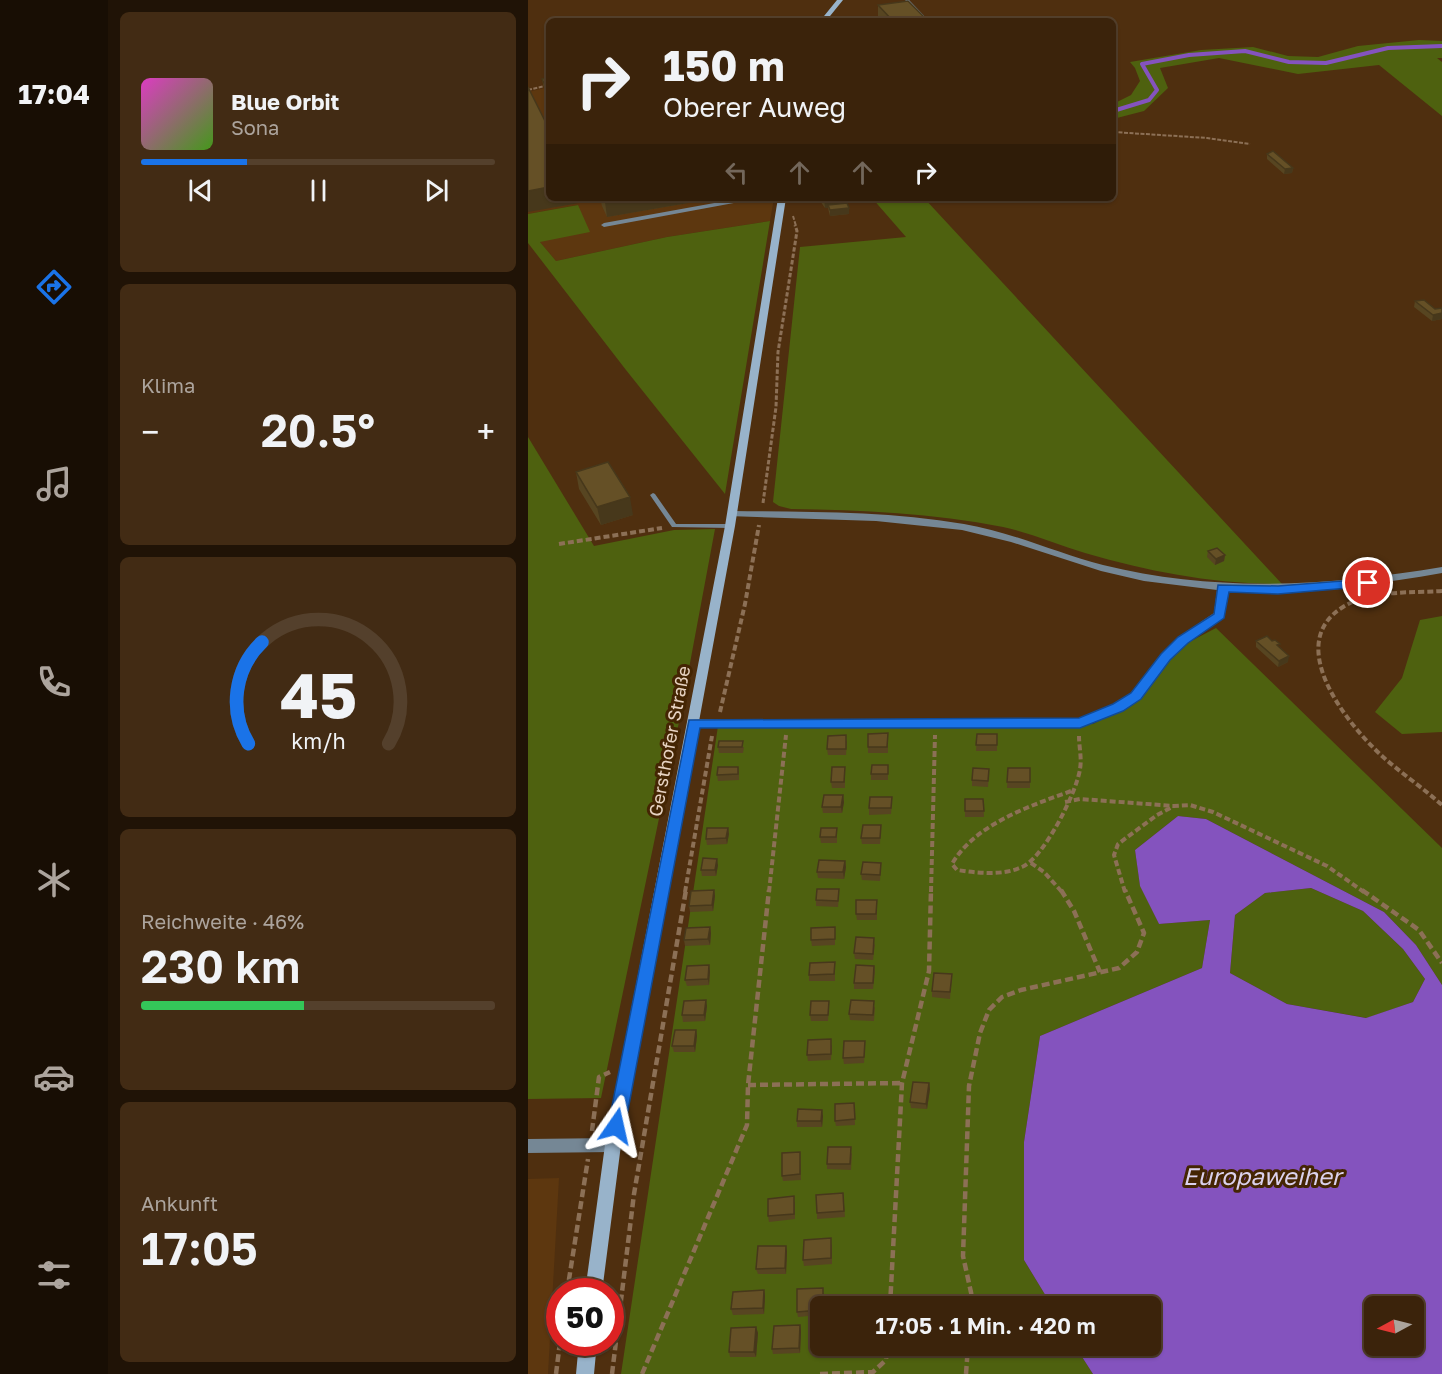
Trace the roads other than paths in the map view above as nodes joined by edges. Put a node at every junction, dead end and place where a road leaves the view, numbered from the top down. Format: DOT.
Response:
graph roads {
  1 [pos="840,0"];
  2 [pos="907,0"];
  3 [pos="825,18"];
  4 [pos="924,18"];
  5 [pos="734,201"];
  6 [pos="782,201"];
  7 [pos="604,225"];
  8 [pos="653,495"];
  9 [pos="731,520"];
  10 [pos="1442,570"];
  11 [pos="1223,588"];
  12 [pos="694,723"];
  13 [pos="613,1145"];
  14 [pos="528,1146"];
  15 [pos="595,1278"];
  16 [pos="587,1356"];
  17 [pos="585,1374"];
  1 -- 3 [label="main road"];
  2 -- 4 [label="lane"];
  5 -- 7 [label="lane"];
  6 -- 9 [label="main road, Gersthofer Straße"];
  8 -- 9 [label="lane"];
  9 -- 11 [label="street"];
  9 -- 12 [label="main road, Gersthofer Straße"];
  10 -- 11 [label="street"];
  11 -- 12 [label="street"];
  12 -- 13 [label="main road, Gersthofer Straße"];
  13 -- 14 [label="street"];
  13 -- 15 [label="main road, Gersthofer Straße"];
  16 -- 17 [label="main road"];
}
